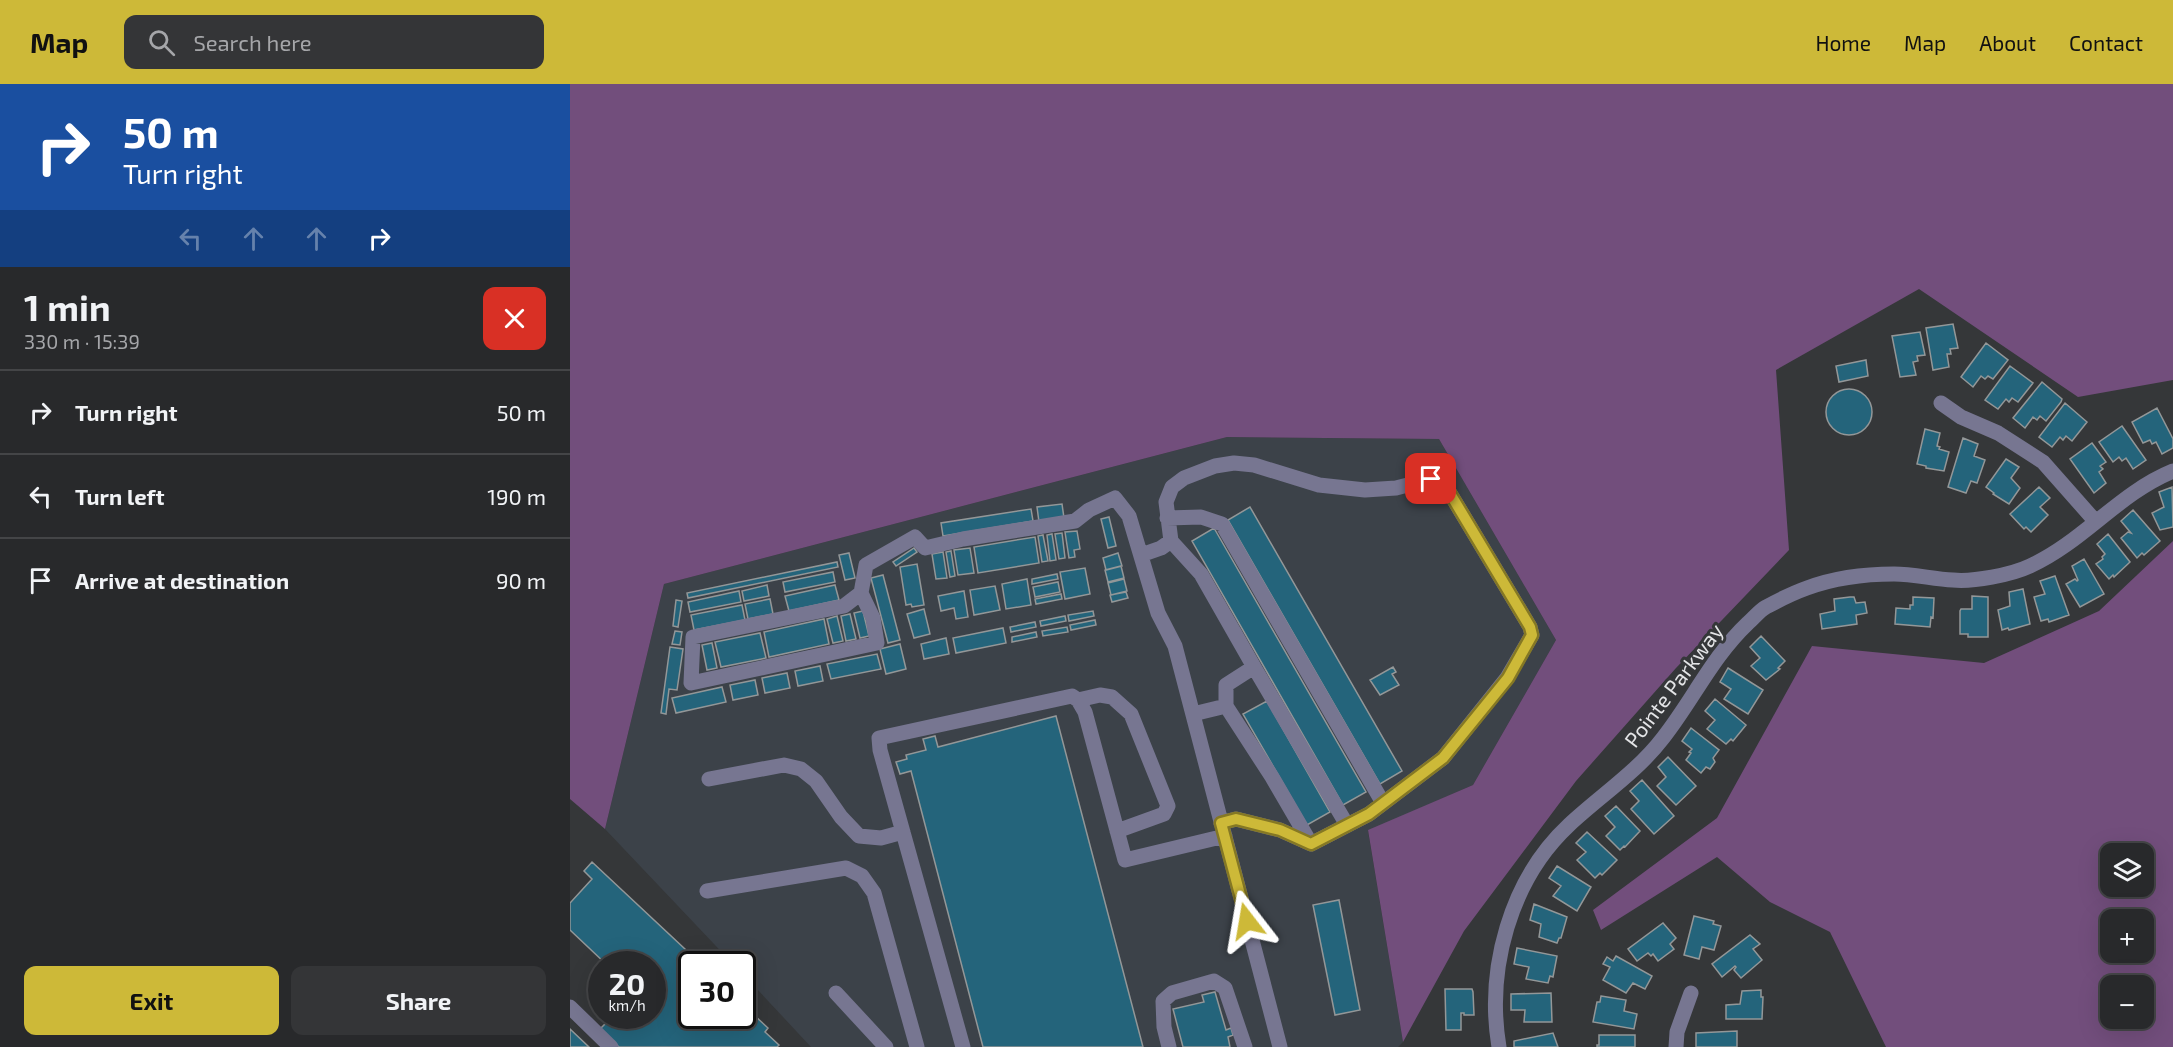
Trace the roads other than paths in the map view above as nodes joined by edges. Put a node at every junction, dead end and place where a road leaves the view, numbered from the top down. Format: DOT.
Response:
graph roads {
  1 [pos="1941,403"];
  2 [pos="2173,471"];
  3 [pos="1167,518"];
  4 [pos="2096,522"];
  5 [pos="1171,541"];
  6 [pos="1141,555"];
  7 [pos="861,593"];
  8 [pos="1254,667"];
  9 [pos="1078,700"];
  10 [pos="1226,706"];
  11 [pos="1193,714"];
  12 [pos="709,779"];
  13 [pos="1383,803"];
  14 [pos="1347,825"];
  15 [pos="1223,830"];
  16 [pos="1117,831"];
  17 [pos="903,832"];
  18 [pos="1311,844"];
  19 [pos="707,891"];
  20 [pos="836,993"];
  21 [pos="1691,993"];
  22 [pos="570,1007"];
  23 [pos="611,1047"];
  24 [pos="886,1047"];
  25 [pos="917,1047"];
  26 [pos="963,1047"];
  27 [pos="1169,1047"];
  28 [pos="1245,1047"];
  29 [pos="1280,1047"];
  30 [pos="1499,1047"];
  31 [pos="1676,1047"];
  1 -- 4 [label="street"];
  2 -- 4 [label="street, Pointe Parkway"];
  3 -- 5 [label="street"];
  3 -- 13 [label="street"];
  3 -- 13 [label="street"];
  4 -- 30 [label="street, Pointe Parkway"];
  5 -- 6 [label="street"];
  5 -- 8 [label="street"];
  6 -- 7 [label="street"];
  6 -- 11 [label="street"];
  7 -- 7 [label="street"];
  8 -- 10 [label="street"];
  8 -- 14 [label="street"];
  9 -- 16 [label="street"];
  9 -- 16 [label="street"];
  9 -- 17 [label="street"];
  10 -- 11 [label="street"];
  10 -- 18 [label="street"];
  11 -- 15 [label="street"];
  12 -- 17 [label="street"];
  13 -- 14 [label="street"];
  14 -- 18 [label="street"];
  15 -- 16 [label="street"];
  15 -- 18 [label="street"];
  15 -- 29 [label="street"];
  17 -- 26 [label="street"];
  19 -- 25 [label="street"];
  20 -- 24 [label="street"];
  21 -- 31 [label="street"];
  22 -- 23 [label="street"];
  27 -- 28 [label="street"];
}
